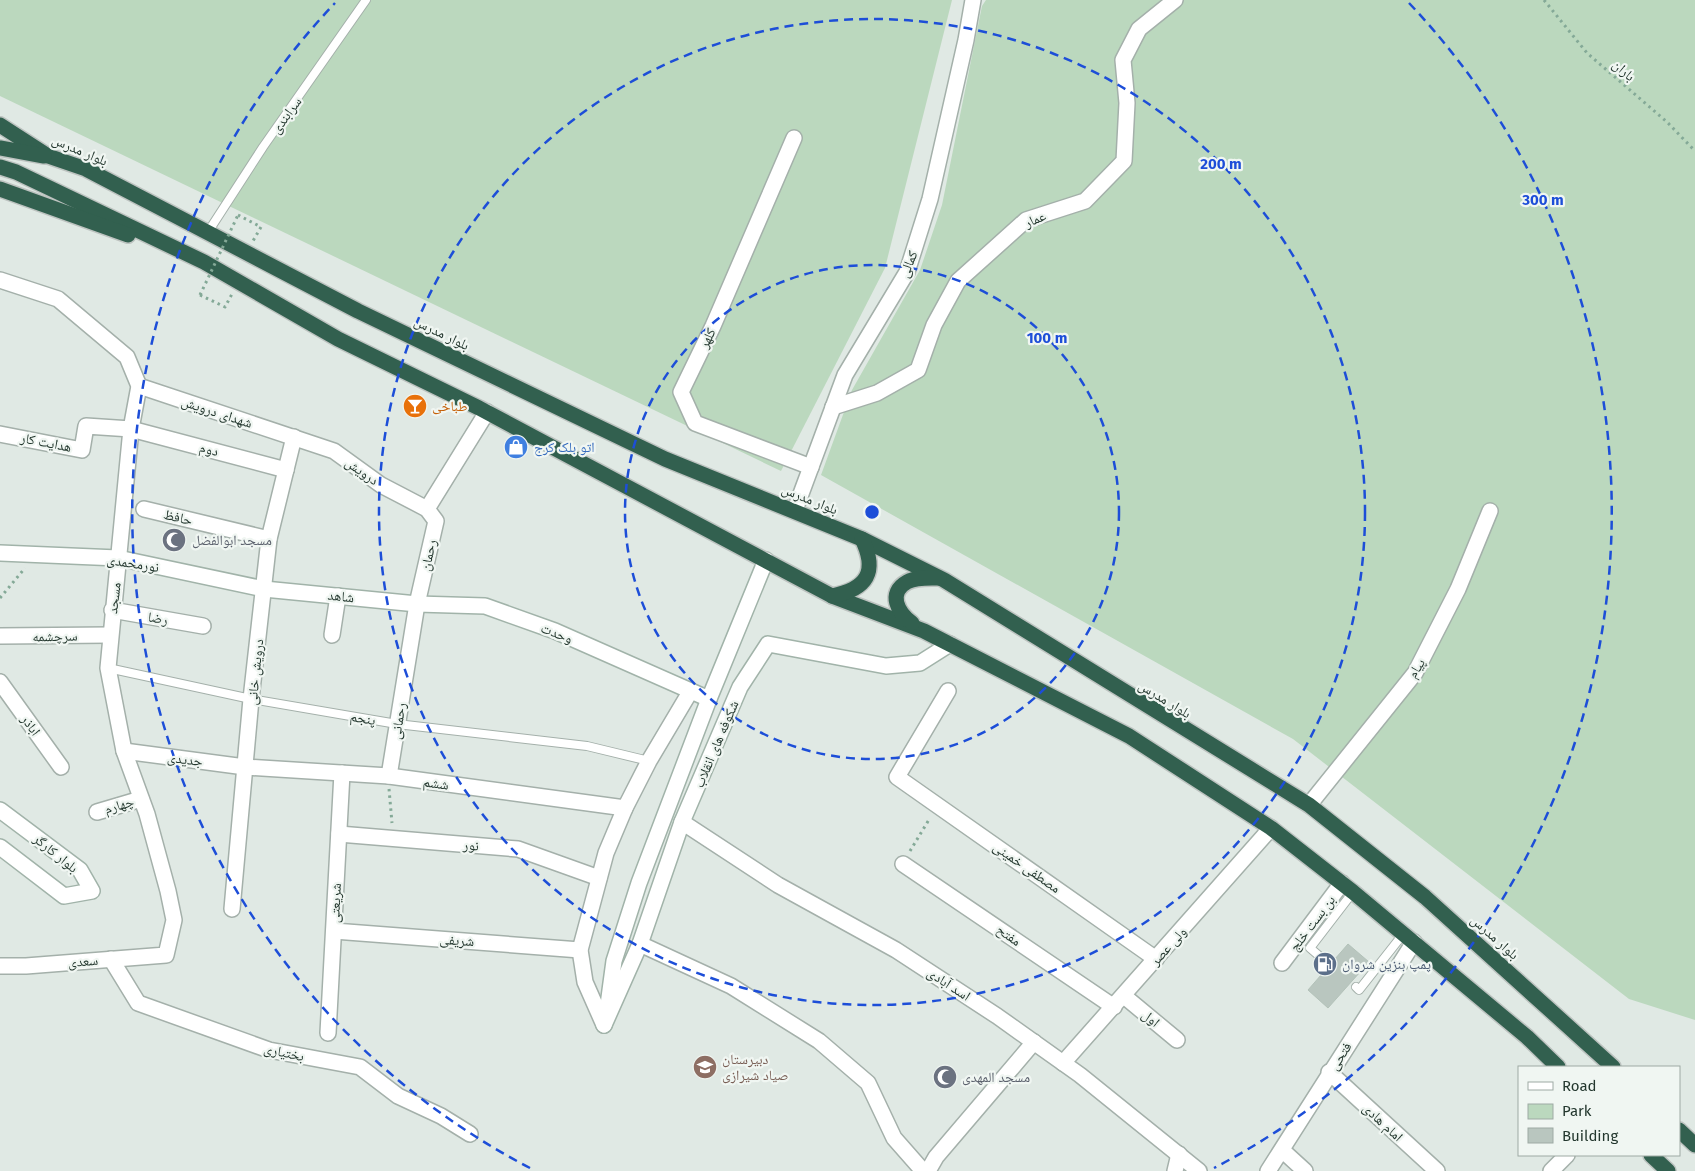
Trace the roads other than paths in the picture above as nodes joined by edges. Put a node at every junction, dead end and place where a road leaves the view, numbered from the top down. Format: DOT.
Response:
graph roads {
  1 [pos="366,0"];
  2 [pos="973,0"];
  3 [pos="1175,0"];
  4 [pos="0,124"];
  5 [pos="794,138"];
  6 [pos="0,148"];
  7 [pos="48,156"];
  8 [pos="0,167"];
  9 [pos="0,189"];
  10 [pos="208,232"];
  11 [pos="204,262"];
  12 [pos="0,280"];
  13 [pos="140,386"];
  14 [pos="833,407"];
  15 [pos="487,412"];
  16 [pos="131,429"];
  17 [pos="0,434"];
  18 [pos="294,437"];
  19 [pos="811,467"];
  20 [pos="286,470"];
  21 [pos="427,508"];
  22 [pos="144,509"];
  23 [pos="795,510"];
  24 [pos="1490,511"];
  25 [pos="269,539"];
  26 [pos="862,539"];
  27 [pos="0,553"];
  28 [pos="118,558"];
  29 [pos="766,560"];
  30 [pos="940,578"];
  31 [pos="264,588"];
  32 [pos="338,596"];
  33 [pos="832,596"];
  34 [pos="417,604"];
  35 [pos="112,610"];
  36 [pos="203,626"];
  37 [pos="924,631"];
  38 [pos="110,635"];
  39 [pos="332,635"];
  40 [pos="0,636"];
  41 [pos="950,644"];
  42 [pos="108,668"];
  43 [pos="0,682"];
  44 [pos="948,691"];
  45 [pos="690,692"];
  46 [pos="251,699"];
  47 [pos="709,699"];
  48 [pos="397,724"];
  49 [pos="124,751"];
  50 [pos="649,760"];
  51 [pos="61,767"];
  52 [pos="245,767"];
  53 [pos="342,773"];
  54 [pos="388,776"];
  55 [pos="141,799"];
  56 [pos="1309,806"];
  57 [pos="625,808"];
  58 [pos="0,810"];
  59 [pos="97,812"];
  60 [pos="682,822"];
  61 [pos="1271,828"];
  62 [pos="338,834"];
  63 [pos="0,847"];
  64 [pos="903,864"];
  65 [pos="599,878"];
  66 [pos="1348,888"];
  67 [pos="232,909"];
  68 [pos="334,931"];
  69 [pos="1409,938"];
  70 [pos="640,944"];
  71 [pos="580,950"];
  72 [pos="166,955"];
  73 [pos="111,959"];
  74 [pos="1156,959"];
  75 [pos="1324,960"];
  76 [pos="1282,963"];
  77 [pos="0,966"];
  78 [pos="1356,987"];
  79 [pos="1124,996"];
  80 [pos="1114,1007"];
  81 [pos="604,1025"];
  82 [pos="328,1033"];
  83 [pos="1177,1040"];
  84 [pos="1034,1042"];
  85 [pos="1063,1063"];
  86 [pos="1557,1066"];
  87 [pos="1611,1066"];
  88 [pos="1329,1072"];
  89 [pos="1680,1131"];
  90 [pos="470,1134"];
  91 [pos="1695,1145"];
  92 [pos="1282,1150"];
  93 [pos="1179,1154"];
  94 [pos="1566,1156"];
  95 [pos="1652,1156"];
  96 [pos="923,1171"];
  97 [pos="928,1171"];
  98 [pos="1175,1171"];
  99 [pos="1199,1171"];
  100 [pos="1268,1171"];
  101 [pos="1306,1171"];
  102 [pos="1437,1171"];
  103 [pos="1552,1171"];
  104 [pos="1668,1171"];
  1 -- 10 [label="lane, سرابندی"];
  2 -- 14 [label="street, کمالی"];
  3 -- 14 [label="street, عمار"];
  4 -- 7 [label="highway, بلوار مدرس"];
  5 -- 19 [label="street, کلهر"];
  6 -- 7 [label="highway"];
  7 -- 10 [label="highway, بلوار مدرس"];
  8 -- 11 [label="highway"];
  9 -- 11 [label="highway"];
  10 -- 23 [label="highway, بلوار مدرس"];
  11 -- 15 [label="highway"];
  12 -- 13 [label="street"];
  13 -- 16 [label="street, مسجد"];
  13 -- 18 [label="street, شهدای درویش"];
  14 -- 19 [label="street, کمالی"];
  15 -- 21 [label="street"];
  15 -- 29 [label="highway"];
  16 -- 17 [label="street, هدایت کار"];
  16 -- 20 [label="street, دوم"];
  16 -- 28 [label="street, مسجد"];
  18 -- 20 [label="street, درویش خانی"];
  18 -- 21 [label="street, درویش"];
  19 -- 23 [label="street, کمالی"];
  20 -- 25 [label="street, درویش خانی"];
  21 -- 34 [label="street, رحمان"];
  22 -- 25 [label="street, حافظ"];
  23 -- 26 [label="highway, بلوار مدرس"];
  24 -- 56 [label="street, پیام"];
  25 -- 31 [label="street, درویش خانی"];
  26 -- 30 [label="highway, بلوار مدرس"];
  26 -- 33 [label="highway"];
  27 -- 28 [label="street, نورمحمدی"];
  28 -- 31 [label="street, نورمحمدی"];
  28 -- 35 [label="street, مسجد"];
  29 -- 33 [label="highway"];
  29 -- 47 [label="street, شکوفه های انقلاب"];
  30 -- 37 [label="highway"];
  30 -- 56 [label="highway, بلوار مدرس"];
  31 -- 32 [label="street, شاهد"];
  31 -- 46 [label="street, درویش خانی"];
  32 -- 34 [label="street, شاهد"];
  32 -- 39 [label="street"];
  33 -- 37 [label="highway"];
  34 -- 45 [label="street, وحدت"];
  34 -- 48 [label="street, رحمانی"];
  35 -- 36 [label="street, رضا"];
  35 -- 38 [label="street, مسجد"];
  37 -- 41 [label="highway"];
  38 -- 40 [label="street, سرچشمه"];
  38 -- 42 [label="street, مسجد"];
  41 -- 60 [label="street, شکوفه های انقلاب"];
  41 -- 61 [label="highway"];
  42 -- 46 [label="lane, پنجم"];
  42 -- 49 [label="street, مسجد"];
  43 -- 51 [label="street, اباذر"];
  44 -- 74 [label="street, مصطفی خمینی"];
  45 -- 47 [label="street, شکوفه های انقلاب"];
  45 -- 50 [label="street"];
  46 -- 48 [label="lane, پنجم"];
  46 -- 52 [label="street, درویش خانی"];
  47 -- 81 [label="street, شکوفه های انقلاب"];
  48 -- 50 [label="lane, پنجم"];
  48 -- 54 [label="street, رحمانی"];
  49 -- 52 [label="street, جدیدی"];
  49 -- 55 [label="street, مسجد"];
  50 -- 57 [label="street"];
  52 -- 53 [label="street, ششم"];
  52 -- 67 [label="street, درویش خانی"];
  53 -- 54 [label="street, ششم"];
  53 -- 62 [label="street, شریعتی"];
  54 -- 57 [label="street, ششم"];
  55 -- 59 [label="street, چهارم"];
  55 -- 72 [label="street, مسجد"];
  56 -- 87 [label="highway, بلوار مدرس"];
  57 -- 65 [label="street"];
  58 -- 63 [label="street, بلوار کارگر"];
  60 -- 70 [label="street, شکوفه های انقلاب"];
  60 -- 84 [label="street, اسد آبادی"];
  61 -- 66 [label="highway"];
  61 -- 74 [label="street, ولی عصر"];
  62 -- 65 [label="street, نور"];
  62 -- 68 [label="street, شریعتی"];
  64 -- 80 [label="street, مفتح"];
  65 -- 71 [label="street"];
  66 -- 69 [label="highway"];
  66 -- 75 [label="lane"];
  66 -- 76 [label="street, بن بست خلج"];
  68 -- 71 [label="street, شریفی"];
  68 -- 82 [label="street, شریعتی"];
  69 -- 78 [label="lane"];
  69 -- 86 [label="highway"];
  69 -- 88 [label="street, فتحی"];
  70 -- 81 [label="street, شکوفه های انقلاب"];
  70 -- 96 [label="street"];
  71 -- 81 [label="street"];
  72 -- 73 [label="street, سعدی"];
  73 -- 77 [label="street, سعدی"];
  73 -- 90 [label="street, بختیاری"];
  74 -- 79 [label="street, ولی عصر"];
  79 -- 80 [label="street, ولی عصر"];
  79 -- 83 [label="street, اول"];
  80 -- 85 [label="street, ولی عصر"];
  84 -- 85 [label="street, اسد آبادی"];
  84 -- 97 [label="street"];
  85 -- 93 [label="street, اسد آبادی"];
  88 -- 92 [label="street, فتحی"];
  88 -- 102 [label="street, امام هادی"];
  89 -- 91 [label="highway"];
  92 -- 100 [label="street, فتحی"];
  92 -- 101 [label="street"];
  93 -- 98 [label="street"];
  93 -- 99 [label="street, اسد آبادی"];
  94 -- 103 [label="street"];
  95 -- 104 [label="highway"];
}
